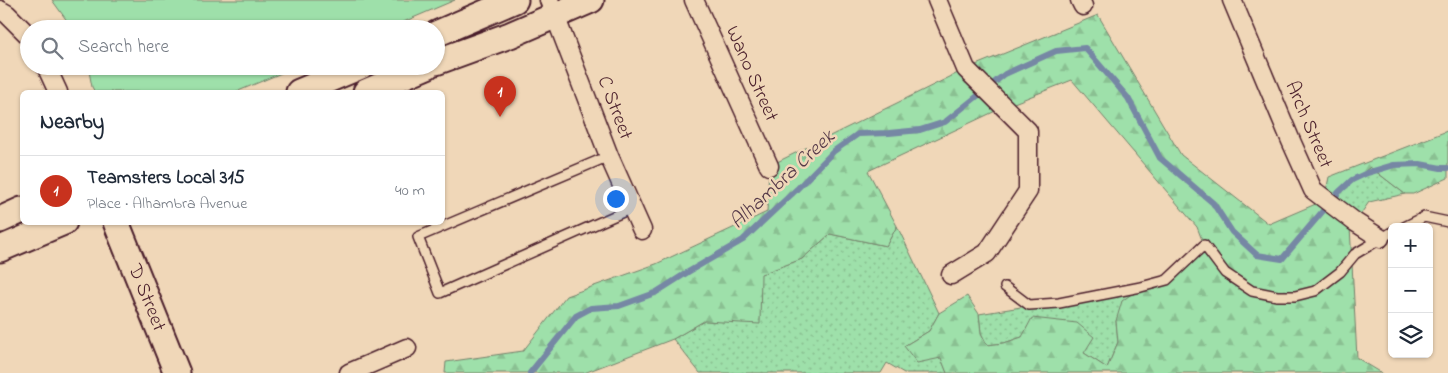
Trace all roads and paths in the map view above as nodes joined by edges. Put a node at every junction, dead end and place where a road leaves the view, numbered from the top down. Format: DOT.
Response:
graph roads {
  1 [pos="515,0"];
  2 [pos="591,0"];
  3 [pos="694,0"];
  4 [pos="937,0"];
  5 [pos="1232,0"];
  6 [pos="552,8"];
  7 [pos="0,10"];
  8 [pos="20,27"];
  9 [pos="445,30"];
  10 [pos="445,58"];
  11 [pos="50,75"];
  12 [pos="339,75"];
  13 [pos="406,75"];
  14 [pos="57,90"];
  15 [pos="304,90"];
  16 [pos="371,90"];
  17 [pos="609,156"];
  18 [pos="769,166"];
  19 [pos="632,208"];
  20 [pos="20,211"];
  21 [pos="0,220"];
  22 [pos="1448,222"];
  23 [pos="1412,223"];
  24 [pos="57,225"];
  25 [pos="117,225"];
  26 [pos="642,230"];
  27 [pos="1386,235"];
  28 [pos="0,249"];
  29 [pos="952,275"];
  30 [pos="1005,287"];
  31 [pos="407,348"];
  32 [pos="177,373"];
  33 [pos="348,373"];
  1 -- 9 [label="main road"];
  2 -- 6 [label="main road"];
  3 -- 18 [label="street, Wano Street"];
  4 -- 29 [label="street"];
  5 -- 27 [label="street, Arch Street"];
  6 -- 10 [label="main road"];
  6 -- 17 [label="street, C Street"];
  7 -- 8 [label="street"];
  11 -- 14 [label="street"];
  12 -- 15 [label="main road"];
  13 -- 16 [label="main road"];
  17 -- 19 [label="street, C Street"];
  17 -- 19 [label="lane"];
  19 -- 26 [label="street, C Street"];
  20 -- 21 [label="main road"];
  22 -- 23 [label="lane"];
  24 -- 28 [label="main road"];
  25 -- 32 [label="main road, D Street"];
  27 -- 30 [label="lane"];
  31 -- 33 [label="street"];
}
